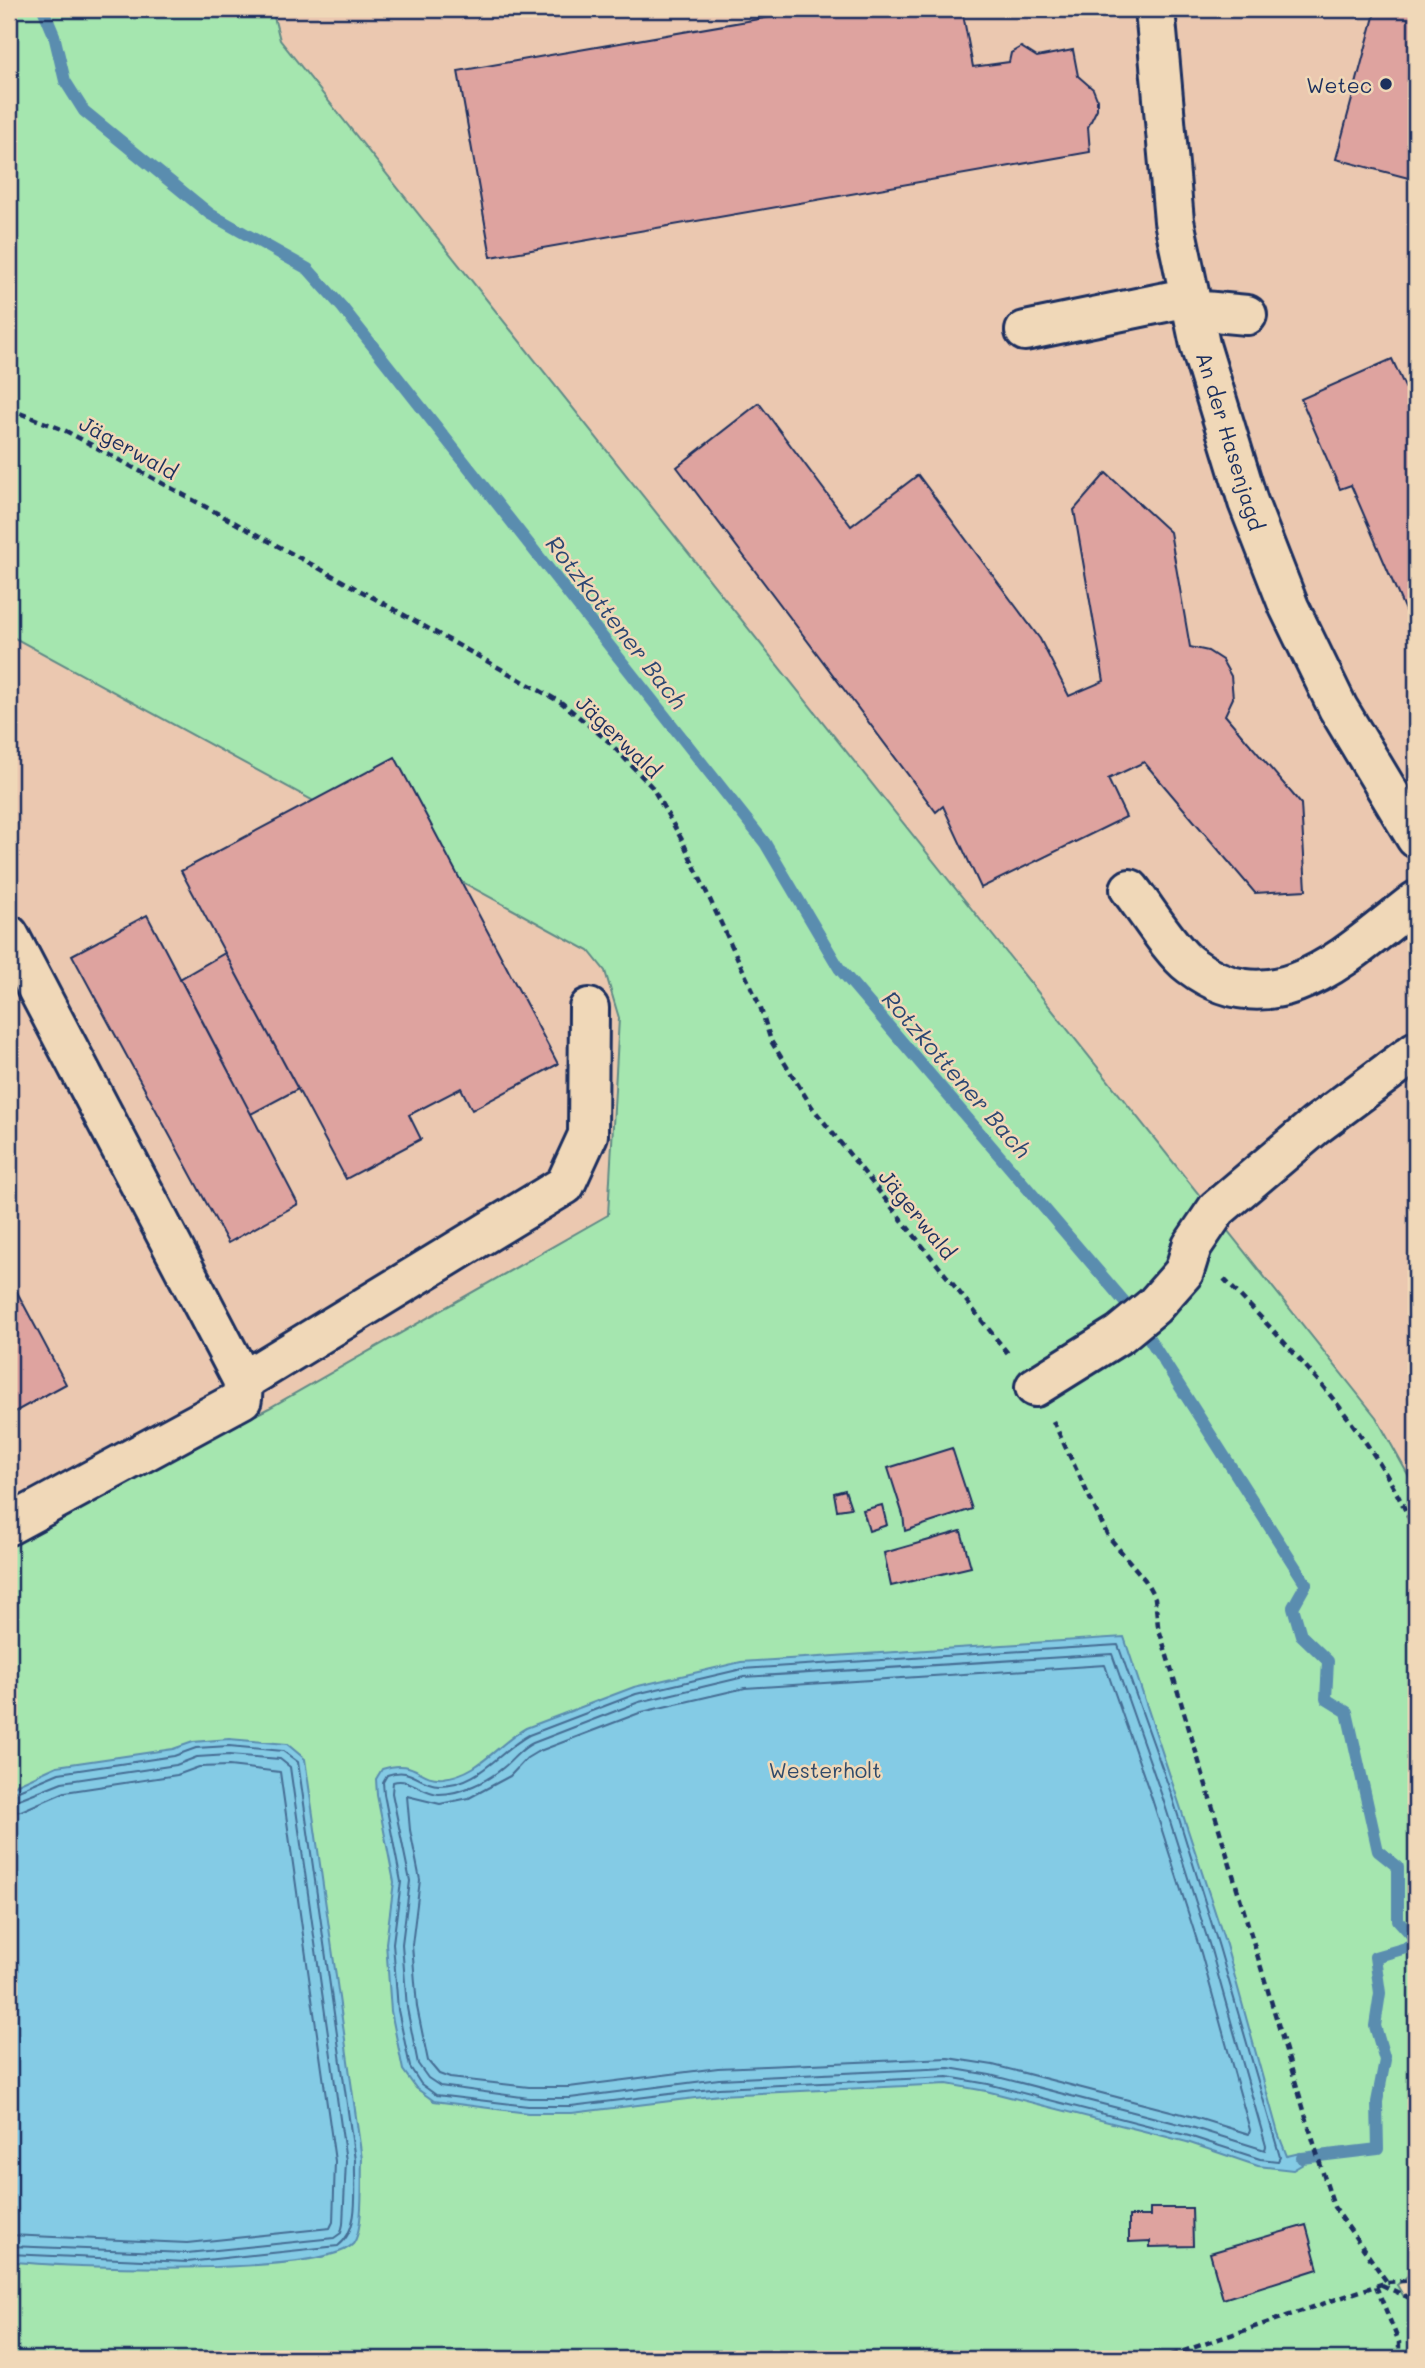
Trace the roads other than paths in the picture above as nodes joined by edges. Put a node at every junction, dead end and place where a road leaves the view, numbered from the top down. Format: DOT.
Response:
graph roads {
  1 [pos="1155,9"];
  2 [pos="1191,304"];
  3 [pos="1247,315"];
  4 [pos="1025,331"];
  5 [pos="1416,838"];
  6 [pos="1130,889"];
  7 [pos="1416,901"];
  8 [pos="9,935"];
  9 [pos="589,1008"];
  10 [pos="1416,1051"];
  11 [pos="243,1381"];
  12 [pos="1035,1387"];
  13 [pos="9,1525"];
  1 -- 2 [label="street, An der Hasenjagd"];
  2 -- 3 [label="street"];
  2 -- 4 [label="street"];
  2 -- 5 [label="street, An der Hasenjagd"];
  6 -- 7 [label="street"];
  8 -- 11 [label="street"];
  9 -- 11 [label="street"];
  10 -- 12 [label="street"];
  11 -- 13 [label="street"];
}
